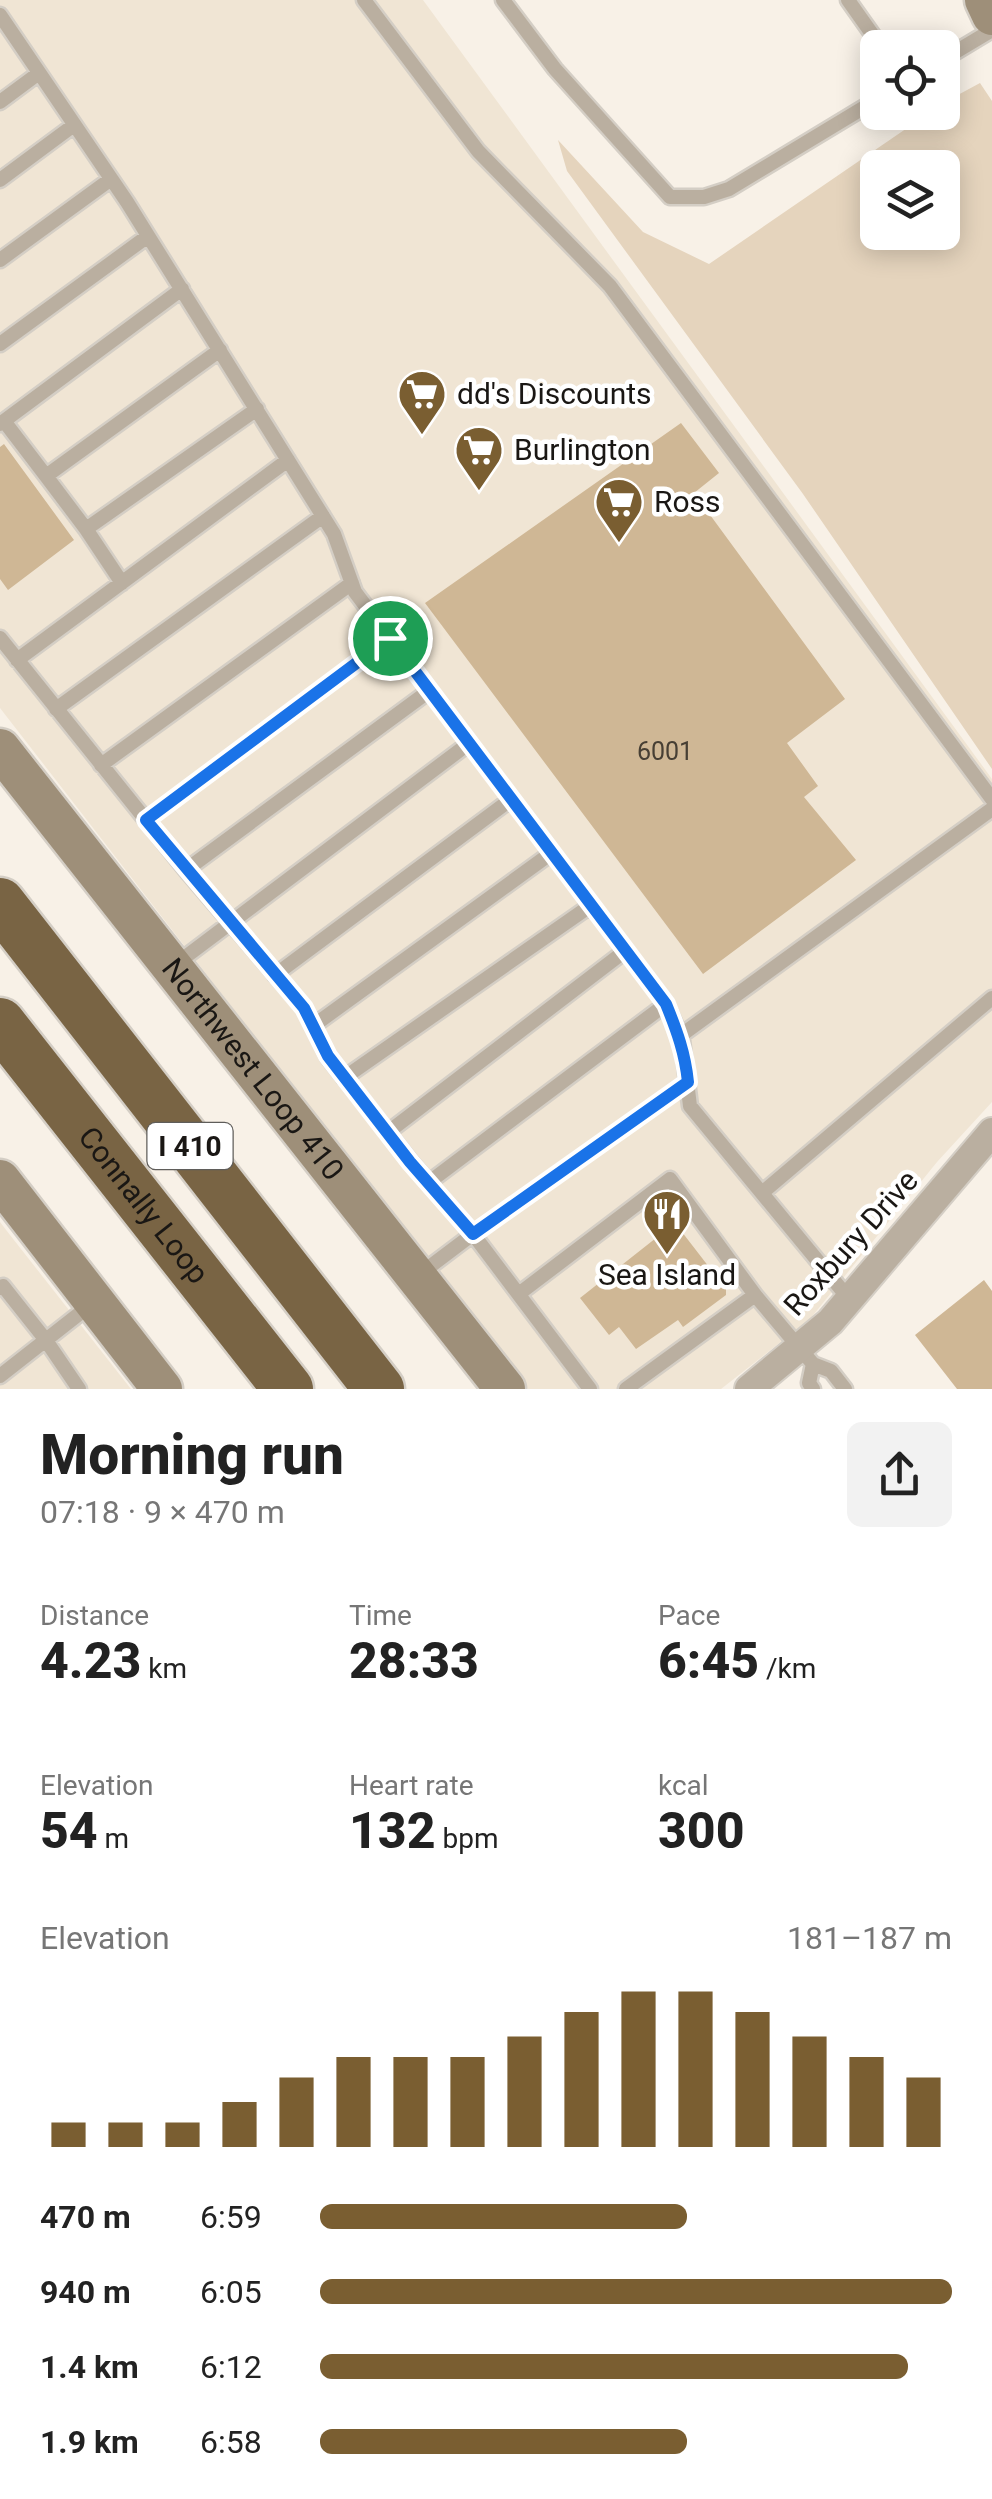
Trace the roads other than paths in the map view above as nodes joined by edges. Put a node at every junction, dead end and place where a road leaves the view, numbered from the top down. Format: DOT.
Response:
graph roads {
  1 [pos="364,0"];
  2 [pos="503,0"];
  3 [pos="848,0"];
  4 [pos="985,0"];
  5 [pos="992,15"];
  6 [pos="0,16"];
  7 [pos="869,30"];
  8 [pos="992,30"];
  9 [pos="960,49"];
  10 [pos="39,73"];
  11 [pos="0,102"];
  12 [pos="860,111"];
  13 [pos="74,125"];
  14 [pos="111,179"];
  15 [pos="0,180"];
  16 [pos="148,236"];
  17 [pos="0,260"];
  18 [pos="182,290"];
  19 [pos="0,344"];
  20 [pos="220,350"];
  21 [pos="257,409"];
  22 [pos="2,423"];
  23 [pos="288,460"];
  24 [pos="46,476"];
  25 [pos="323,516"];
  26 [pos="86,529"];
  27 [pos="122,582"];
  28 [pos="352,583"];
  29 [pos="0,638"];
  30 [pos="390,638"];
  31 [pos="18,660"];
  32 [pos="429,691"];
  33 [pos="56,708"];
  34 [pos="468,744"];
  35 [pos="0,749"];
  36 [pos="102,766"];
  37 [pos="992,799"];
  38 [pos="510,800"];
  39 [pos="992,809"];
  40 [pos="146,820"];
  41 [pos="550,854"];
  42 [pos="186,870"];
  43 [pos="0,903"];
  44 [pos="590,906"];
  45 [pos="230,924"];
  46 [pos="625,951"];
  47 [pos="172,968"];
  48 [pos="274,975"];
  49 [pos="992,998"];
  50 [pos="666,1004"];
  51 [pos="0,1024"];
  52 [pos="312,1026"];
  53 [pos="680,1036"];
  54 [pos="344,1078"];
  55 [pos="688,1082"];
  56 [pos="992,1132"];
  57 [pos="388,1133"];
  58 [pos="0,1180"];
  59 [pos="428,1183"];
  60 [pos="762,1193"];
  61 [pos="473,1234"];
  62 [pos="416,1276"];
  63 [pos="0,1288"];
  64 [pos="520,1293"];
  65 [pos="755,1294"];
  66 [pos="850,1300"];
  67 [pos="94,1303"];
  68 [pos="45,1339"];
  69 [pos="807,1355"];
  70 [pos="0,1376"];
  71 [pos="79,1389"];
  72 [pos="162,1389"];
  73 [pos="288,1389"];
  74 [pos="379,1389"];
  75 [pos="504,1389"];
  76 [pos="590,1389"];
  77 [pos="626,1389"];
  78 [pos="749,1389"];
  79 [pos="813,1389"];
  80 [pos="845,1389"];
  1 -- 37 [label="lane"];
  2 -- 12 [label="lane"];
  3 -- 7 [label="lane"];
  4 -- 5 [label="main road"];
  6 -- 10 [label="lane"];
  8 -- 9 [label="lane"];
  10 -- 11 [label="lane"];
  10 -- 13 [label="lane"];
  13 -- 14 [label="lane"];
  13 -- 15 [label="lane"];
  14 -- 16 [label="lane"];
  14 -- 17 [label="lane"];
  16 -- 18 [label="lane"];
  16 -- 19 [label="lane"];
  18 -- 20 [label="lane"];
  18 -- 22 [label="lane"];
  20 -- 21 [label="lane"];
  20 -- 24 [label="lane"];
  21 -- 23 [label="lane"];
  21 -- 26 [label="lane"];
  22 -- 24 [label="lane"];
  23 -- 25 [label="lane"];
  23 -- 27 [label="lane"];
  24 -- 26 [label="lane"];
  25 -- 28 [label="lane"];
  25 -- 33 [label="lane"];
  26 -- 27 [label="lane"];
  27 -- 31 [label="lane"];
  28 -- 30 [label="lane"];
  28 -- 36 [label="lane"];
  29 -- 31 [label="lane"];
  30 -- 32 [label="lane"];
  30 -- 40 [label="lane"];
  31 -- 33 [label="lane"];
  32 -- 34 [label="lane"];
  32 -- 42 [label="lane"];
  33 -- 36 [label="lane"];
  34 -- 38 [label="lane"];
  34 -- 45 [label="lane"];
  35 -- 47 [label="main road, Northwest Loop 410"];
  36 -- 40 [label="lane"];
  38 -- 41 [label="lane"];
  38 -- 48 [label="lane"];
  39 -- 53 [label="lane"];
  40 -- 42 [label="lane"];
  41 -- 44 [label="lane"];
  41 -- 52 [label="lane"];
  42 -- 45 [label="lane"];
  43 -- 74 [label="highway, I 410"];
  44 -- 46 [label="lane"];
  44 -- 54 [label="lane"];
  45 -- 47 [label="lane"];
  45 -- 48 [label="lane"];
  46 -- 50 [label="lane"];
  46 -- 57 [label="lane"];
  47 -- 62 [label="main road, Northwest Loop 410"];
  48 -- 52 [label="lane"];
  49 -- 60 [label="lane"];
  50 -- 53 [label="lane"];
  50 -- 59 [label="lane"];
  51 -- 73 [label="highway, Connally Loop / I 410"];
  52 -- 54 [label="lane"];
  53 -- 55 [label="lane"];
  54 -- 57 [label="lane"];
  55 -- 60 [label="lane"];
  55 -- 61 [label="lane"];
  56 -- 66 [label="street, Roxbury Drive"];
  57 -- 59 [label="lane"];
  58 -- 67 [label="main road"];
  59 -- 61 [label="lane"];
  60 -- 66 [label="lane"];
  61 -- 62 [label="lane"];
  61 -- 64 [label="lane"];
  62 -- 75 [label="main road, Northwest Loop 410"];
  63 -- 68 [label="lane"];
  64 -- 65 [label="lane"];
  64 -- 76 [label="lane"];
  65 -- 69 [label="lane"];
  65 -- 77 [label="lane"];
  66 -- 69 [label="street, Roxbury Drive"];
  67 -- 68 [label="lane"];
  67 -- 72 [label="main road"];
  68 -- 70 [label="lane"];
  68 -- 71 [label="lane"];
  69 -- 78 [label="street, Roxbury Drive"];
  69 -- 79 [label="lane"];
  69 -- 80 [label="lane"];
}
